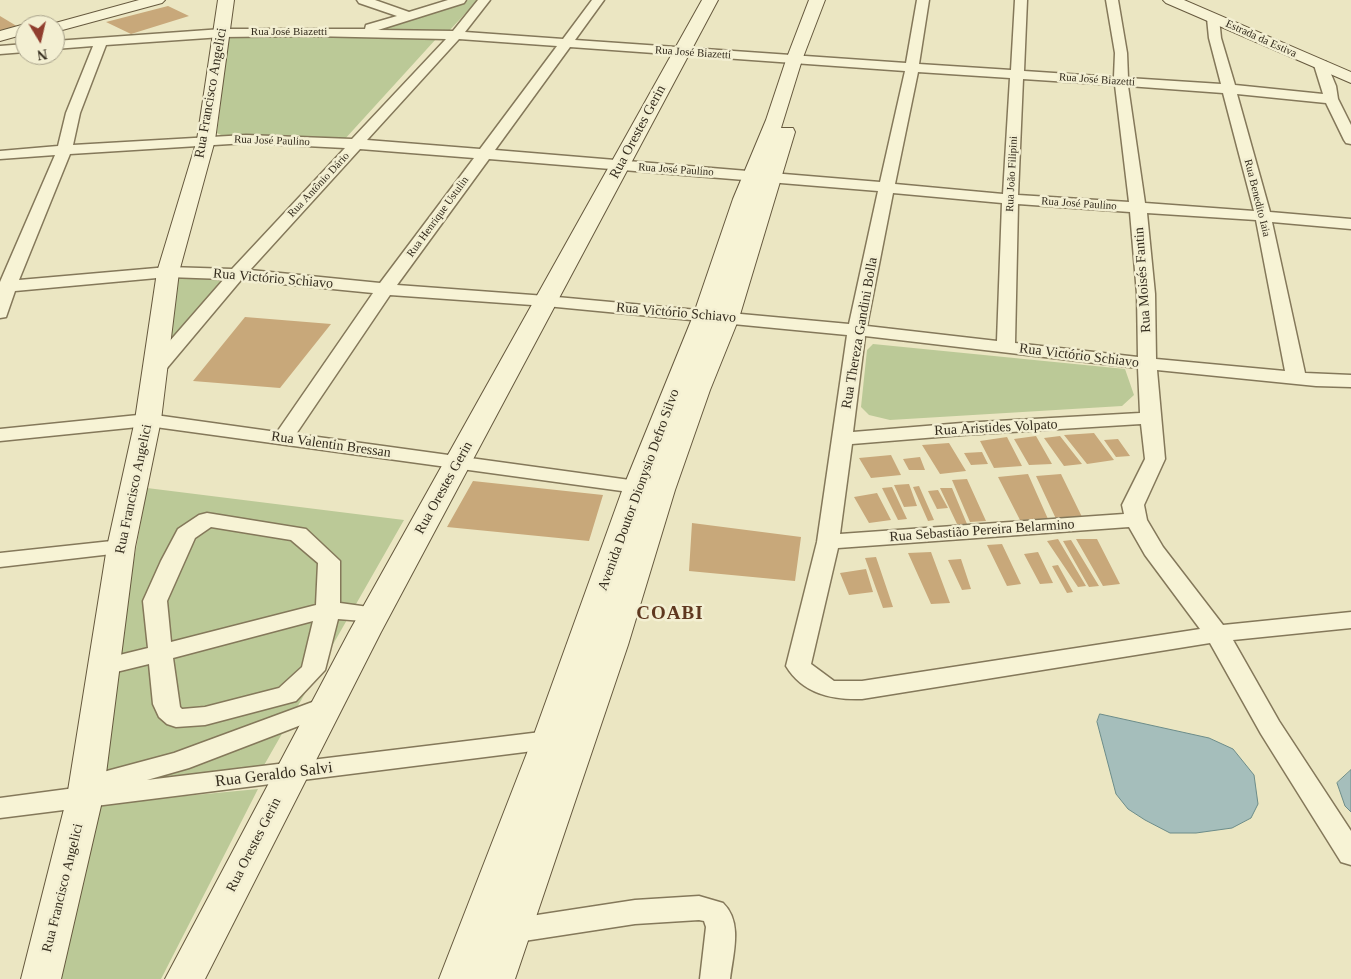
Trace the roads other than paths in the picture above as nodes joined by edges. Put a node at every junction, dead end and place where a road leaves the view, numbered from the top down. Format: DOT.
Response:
graph roads {
  1 [pos="133,0"];
  2 [pos="156,0"];
  3 [pos="226,0"];
  4 [pos="363,0"];
  5 [pos="460,0"];
  6 [pos="484,0"];
  7 [pos="598,0"];
  8 [pos="710,0"];
  9 [pos="817,0"];
  10 [pos="829,0"];
  11 [pos="923,0"];
  12 [pos="1021,0"];
  13 [pos="1112,0"];
  14 [pos="1170,0"];
  15 [pos="407,15"];
  16 [pos="65,18"];
  17 [pos="1213,18"];
  18 [pos="65,24"];
  19 [pos="15,32"];
  20 [pos="355,32"];
  21 [pos="222,33"];
  22 [pos="456,35"];
  23 [pos="0,36"];
  24 [pos="15,38"];
  25 [pos="100,41"];
  26 [pos="0,42"];
  27 [pos="65,44"];
  28 [pos="568,44"];
  29 [pos="15,49"];
  30 [pos="0,50"];
  31 [pos="680,52"];
  32 [pos="800,60"];
  33 [pos="1320,65"];
  34 [pos="912,67"];
  35 [pos="1018,74"];
  36 [pos="1351,78"];
  37 [pos="1121,82"];
  38 [pos="1228,89"];
  39 [pos="1331,99"];
  40 [pos="206,140"];
  41 [pos="1351,140"];
  42 [pos="357,144"];
  43 [pos="64,151"];
  44 [pos="485,154"];
  45 [pos="0,155"];
  46 [pos="619,166"];
  47 [pos="762,176"];
  48 [pos="887,188"];
  49 [pos="1010,199"];
  50 [pos="1138,208"];
  51 [pos="1263,216"];
  52 [pos="1351,224"];
  53 [pos="168,272"];
  54 [pos="237,274"];
  55 [pos="4,286"];
  56 [pos="385,289"];
  57 [pos="546,301"];
  58 [pos="0,313"];
  59 [pos="716,317"];
  60 [pos="858,330"];
  61 [pos="1006,347"];
  62 [pos="1147,364"];
  63 [pos="155,370"];
  64 [pos="1296,378"];
  65 [pos="1351,381"];
  66 [pos="1150,418"];
  67 [pos="148,420"];
  68 [pos="0,435"];
  69 [pos="283,438"];
  70 [pos="842,439"];
  71 [pos="458,464"];
  72 [pos="649,489"];
  73 [pos="1136,520"];
  74 [pos="828,542"];
  75 [pos="121,548"];
  76 [pos="0,560"];
  77 [pos="328,610"];
  78 [pos="375,614"];
  79 [pos="1351,620"];
  80 [pos="1217,634"];
  81 [pos="160,652"];
  82 [pos="104,667"];
  83 [pos="326,706"];
  84 [pos="549,740"];
  85 [pos="577,742"];
  86 [pos="290,764"];
  87 [pos="86,792"];
  88 [pos="0,808"];
  89 [pos="1351,854"];
  90 [pos="511,931"];
  91 [pos="41,979"];
  92 [pos="185,979"];
  93 [pos="459,979"];
  94 [pos="495,979"];
  95 [pos="715,979"];
  1 -- 16 [label="street"];
  2 -- 18 [label="street"];
  3 -- 21 [label="street, Rua Francisco Angelici"];
  4 -- 15 [label="street"];
  5 -- 15 [label="street"];
  6 -- 22 [label="street, Rua Antônio Dário"];
  7 -- 28 [label="street, Rua Henrique Ustulin"];
  8 -- 31 [label="street, Rua Orestes Gerin"];
  9 -- 32 [label="street, Avenida Doutor Dionysio Defro Silvo"];
  10 -- 32 [label="street, Avenida Doutor Dionysio Defro Silvo"];
  11 -- 34 [label="street, Rua Thereza Gandini Bolla"];
  12 -- 35 [label="street, Rua João Filipini"];
  13 -- 37 [label="street, Rua Moisés Fantin"];
  14 -- 17 [label="street, Estrada da Estiva"];
  15 -- 20 [label="street"];
  17 -- 33 [label="street, Estrada da Estiva"];
  17 -- 38 [label="street, Rua Benedito Iaia"];
  19 -- 23 [label="street"];
  20 -- 21 [label="street, Rua José Biazetti"];
  20 -- 22 [label="street, Rua José Biazetti"];
  21 -- 25 [label="street, Rua José Biazetti"];
  21 -- 40 [label="street, Rua Francisco Angelici"];
  22 -- 28 [label="street, Rua José Biazetti"];
  22 -- 42 [label="street, Rua Antônio Dário"];
  24 -- 26 [label="street"];
  25 -- 27 [label="street, Rua José Biazetti"];
  25 -- 43 [label="street"];
  28 -- 31 [label="street, Rua José Biazetti"];
  28 -- 44 [label="street, Rua Henrique Ustulin"];
  29 -- 30 [label="street"];
  31 -- 32 [label="street, Rua José Biazetti"];
  31 -- 46 [label="street, Rua Orestes Gerin"];
  32 -- 34 [label="street, Rua José Biazetti"];
  32 -- 47 [label="street, Avenida Doutor Dionysio Defro Silvo"];
  33 -- 36 [label="street, Estrada da Estiva"];
  33 -- 39 [label="street"];
  34 -- 35 [label="street, Rua José Biazetti"];
  34 -- 48 [label="street, Rua Thereza Gandini Bolla"];
  35 -- 37 [label="street, Rua José Biazetti"];
  35 -- 49 [label="street, Rua João Filipini"];
  37 -- 38 [label="street, Rua José Biazetti"];
  37 -- 50 [label="street, Rua Moisés Fantin"];
  38 -- 39 [label="street, Rua José Biazetti"];
  38 -- 51 [label="street, Rua Benedito Iaia"];
  39 -- 41 [label="street"];
  40 -- 42 [label="street, Rua José Paulino"];
  40 -- 43 [label="street, Rua José Paulino"];
  40 -- 53 [label="street, Rua Francisco Angelici"];
  42 -- 44 [label="street, Rua José Paulino"];
  42 -- 54 [label="street, Rua Antônio Dário"];
  43 -- 45 [label="street, Rua José Paulino"];
  43 -- 55 [label="street"];
  44 -- 46 [label="street, Rua José Paulino"];
  44 -- 56 [label="street, Rua Henrique Ustulin"];
  46 -- 47 [label="street, Rua José Paulino"];
  46 -- 57 [label="street, Rua Orestes Gerin"];
  47 -- 48 [label="street, Rua José Paulino"];
  47 -- 59 [label="street, Avenida Doutor Dionysio Defro Silvo"];
  48 -- 49 [label="street, Rua José Paulino"];
  48 -- 60 [label="street, Rua Thereza Gandini Bolla"];
  49 -- 50 [label="street, Rua José Paulino"];
  49 -- 61 [label="street, Rua João Filipini"];
  50 -- 51 [label="street, Rua José Paulino"];
  50 -- 62 [label="street, Rua Moisés Fantin"];
  51 -- 52 [label="street, Rua José Paulino"];
  51 -- 64 [label="street, Rua Benedito Iaia"];
  53 -- 54 [label="street, Rua Victório Schiavo"];
  53 -- 55 [label="street, Rua Victório Schiavo"];
  53 -- 63 [label="street, Rua Francisco Angelici"];
  54 -- 56 [label="street, Rua Victório Schiavo"];
  54 -- 63 [label="street, Rua Antônio Dário"];
  55 -- 58 [label="street"];
  56 -- 57 [label="street, Rua Victório Schiavo"];
  56 -- 69 [label="street, Rua Henrique Ustulin"];
  57 -- 59 [label="street, Rua Victório Schiavo"];
  57 -- 71 [label="street, Rua Orestes Gerin"];
  59 -- 60 [label="street, Rua Victório Schiavo"];
  59 -- 72 [label="street, Avenida Doutor Dionysio Defro Silvo"];
  60 -- 61 [label="street, Rua Victório Schiavo"];
  60 -- 70 [label="street, Rua Thereza Gandini Bolla"];
  61 -- 62 [label="street, Rua Victório Schiavo"];
  62 -- 64 [label="street, Rua Victório Schiavo"];
  62 -- 66 [label="street, Rua Moisés Fantin"];
  63 -- 67 [label="street, Rua Francisco Angelici"];
  64 -- 65 [label="street, Rua Victório Schiavo"];
  66 -- 70 [label="street, Rua Aristides Volpato"];
  66 -- 73 [label="street, Rua Moisés Fantin"];
  67 -- 68 [label="street, Rua Valentin Bressan"];
  67 -- 69 [label="street, Rua Valentin Bressan"];
  67 -- 75 [label="street, Rua Francisco Angelici"];
  69 -- 71 [label="street, Rua Valentin Bressan"];
  70 -- 74 [label="street, Rua Thereza Gandini Bolla"];
  71 -- 72 [label="street, Rua Valentin Bressan"];
  71 -- 78 [label="street, Rua Orestes Gerin"];
  72 -- 84 [label="street, Avenida Doutor Dionysio Defro Silvo"];
  72 -- 85 [label="street, Avenida Doutor Dionysio Defro Silvo"];
  73 -- 74 [label="street, Rua Sebastião Pereira Belarmino"];
  73 -- 80 [label="street"];
  74 -- 80 [label="street, Rua Thereza Gandini Bolla"];
  75 -- 76 [label="street"];
  75 -- 82 [label="street, Rua Francisco Angelici"];
  77 -- 78 [label="street"];
  77 -- 81 [label="street"];
  77 -- 81 [label="street"];
  77 -- 81 [label="street"];
  78 -- 83 [label="street, Rua Orestes Gerin"];
  79 -- 80 [label="street"];
  80 -- 89 [label="street"];
  81 -- 82 [label="street"];
  82 -- 87 [label="street, Rua Francisco Angelici"];
  83 -- 86 [label="street, Rua Orestes Gerin"];
  83 -- 87 [label="street"];
  84 -- 85 [label="street, Rua Geraldo Salvi"];
  84 -- 86 [label="street, Rua Geraldo Salvi"];
  84 -- 93 [label="street, Avenida Doutor Dionysio Defro Silvo"];
  85 -- 90 [label="street, Avenida Doutor Dionysio Defro Silvo"];
  86 -- 87 [label="street, Rua Geraldo Salvi"];
  86 -- 92 [label="street, Rua Orestes Gerin"];
  87 -- 88 [label="street, Rua Geraldo Salvi"];
  87 -- 91 [label="street, Rua Francisco Angelici"];
  90 -- 94 [label="street, Avenida Doutor Dionysio Defro Silvo"];
  90 -- 95 [label="street"];
}
